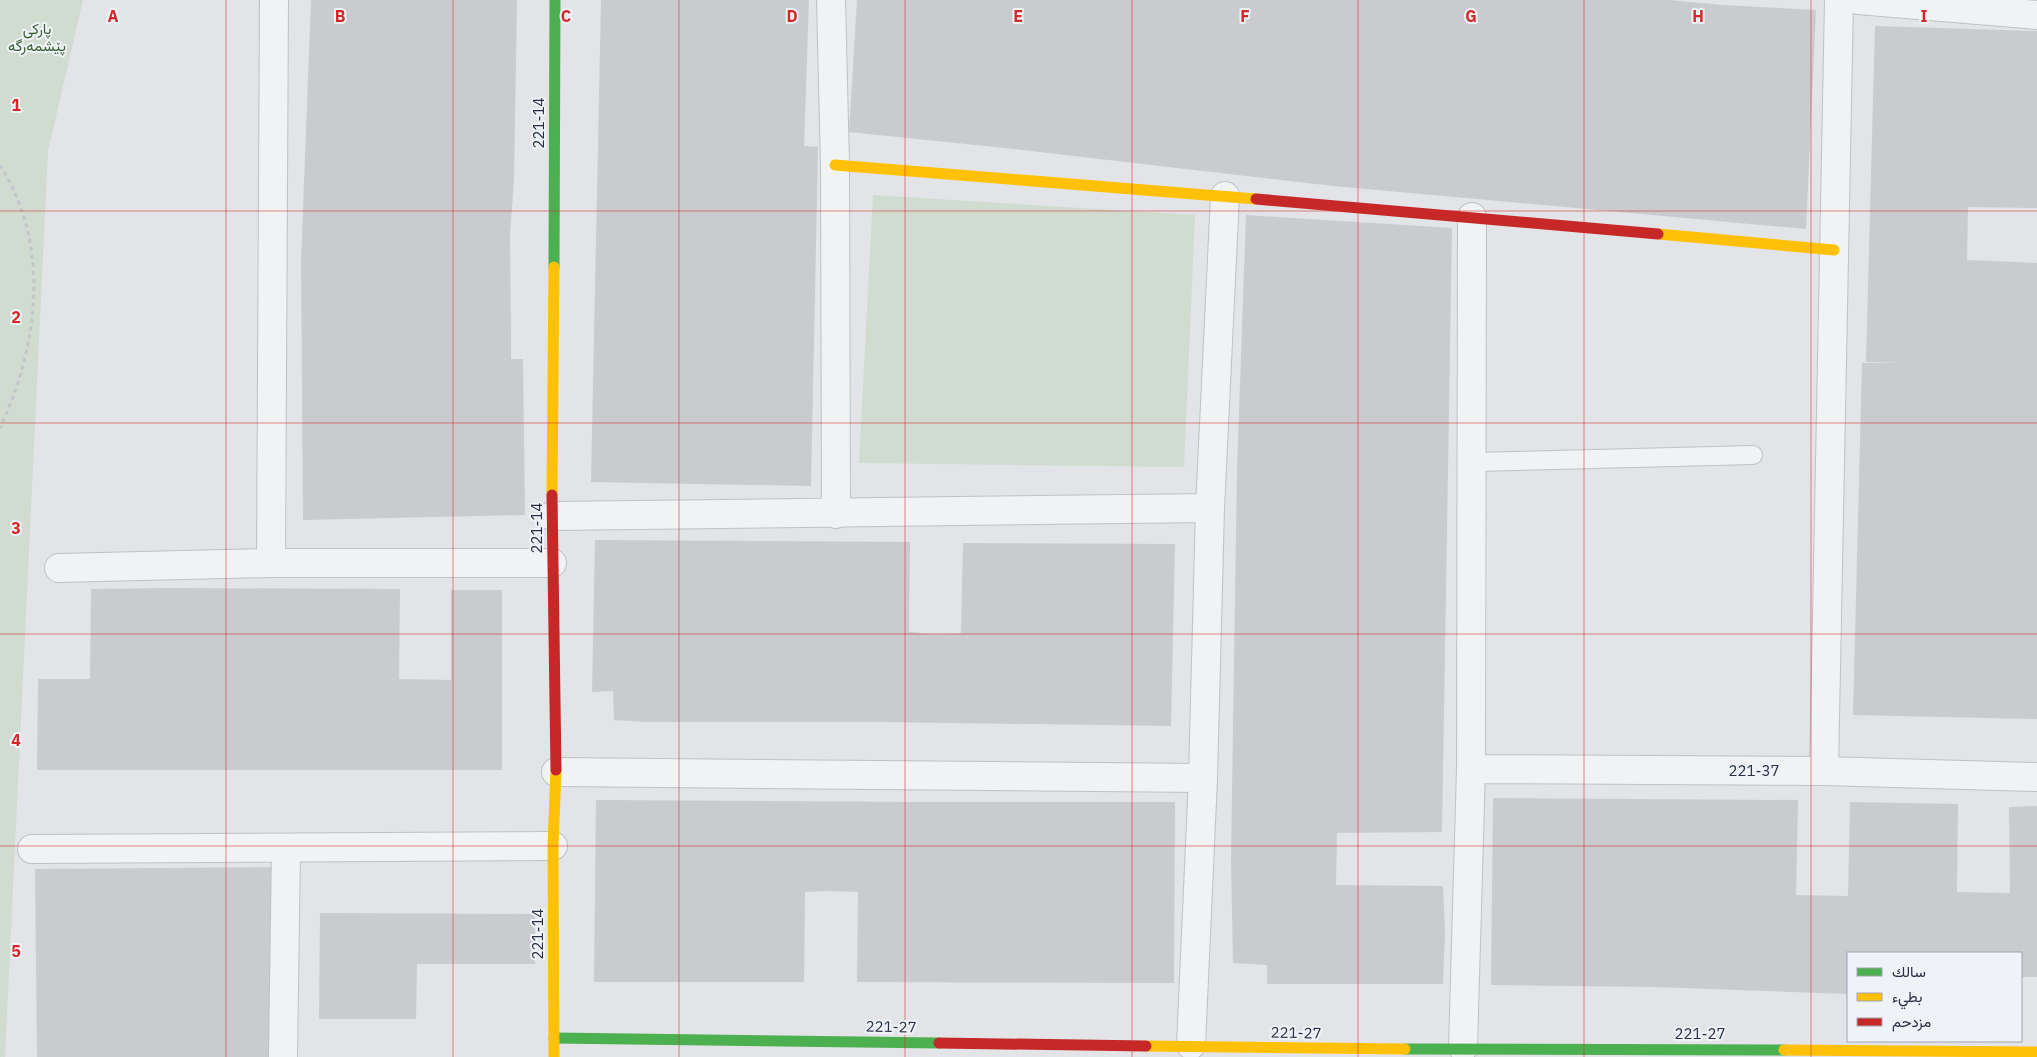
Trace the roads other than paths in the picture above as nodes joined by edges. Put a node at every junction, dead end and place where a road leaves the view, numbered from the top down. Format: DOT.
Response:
graph roads {
  1 [pos="274,0"];
  2 [pos="555,0"];
  3 [pos="831,0"];
  4 [pos="1839,0"];
  5 [pos="1858,0"];
  6 [pos="2037,15"];
  7 [pos="835,165"];
  8 [pos="1225,196"];
  9 [pos="1472,217"];
  10 [pos="1834,250"];
  11 [pos="1753,455"];
  12 [pos="1472,462"];
  13 [pos="1210,508"];
  14 [pos="836,514"];
  15 [pos="552,516"];
  16 [pos="271,563"];
  17 [pos="552,563"];
  18 [pos="59,568"];
  19 [pos="1471,769"];
  20 [pos="1824,771"];
  21 [pos="556,772"];
  22 [pos="2037,777"];
  23 [pos="1203,778"];
  24 [pos="553,846"];
  25 [pos="32,849"];
  26 [pos="286,849"];
  27 [pos="554,1038"];
  28 [pos="1190,1045"];
  29 [pos="1463,1048"];
  30 [pos="2037,1052"];
  31 [pos="1341,1053"];
  32 [pos="1609,1053"];
  33 [pos="283,1057"];
  34 [pos="554,1057"];
  1 -- 16 [label="street"];
  2 -- 15 [label="street, 221-14"];
  3 -- 7 [label="street"];
  4 -- 10 [label="street"];
  5 -- 6 [label="street"];
  7 -- 8 [label="street"];
  7 -- 14 [label="street"];
  8 -- 9 [label="street"];
  8 -- 13 [label="street"];
  9 -- 10 [label="street"];
  9 -- 12 [label="street"];
  10 -- 20 [label="street"];
  11 -- 12 [label="lane"];
  12 -- 19 [label="street"];
  13 -- 14 [label="street"];
  13 -- 23 [label="street"];
  14 -- 15 [label="street"];
  15 -- 17 [label="street, 221-14"];
  16 -- 17 [label="street"];
  16 -- 18 [label="street"];
  17 -- 21 [label="street, 221-14"];
  19 -- 20 [label="street, 221-37"];
  19 -- 29 [label="street"];
  20 -- 22 [label="street, 221-37"];
  21 -- 23 [label="street"];
  21 -- 24 [label="street, 221-14"];
  23 -- 28 [label="street"];
  24 -- 26 [label="street"];
  24 -- 27 [label="street, 221-14"];
  25 -- 26 [label="street"];
  26 -- 33 [label="street"];
  27 -- 28 [label="street, 221-27"];
  27 -- 34 [label="street, 221-14"];
  28 -- 31 [label="street, 221-27"];
  29 -- 31 [label="street, 221-27"];
  29 -- 32 [label="street, 221-27"];
  30 -- 32 [label="street, 221-27"];
}
